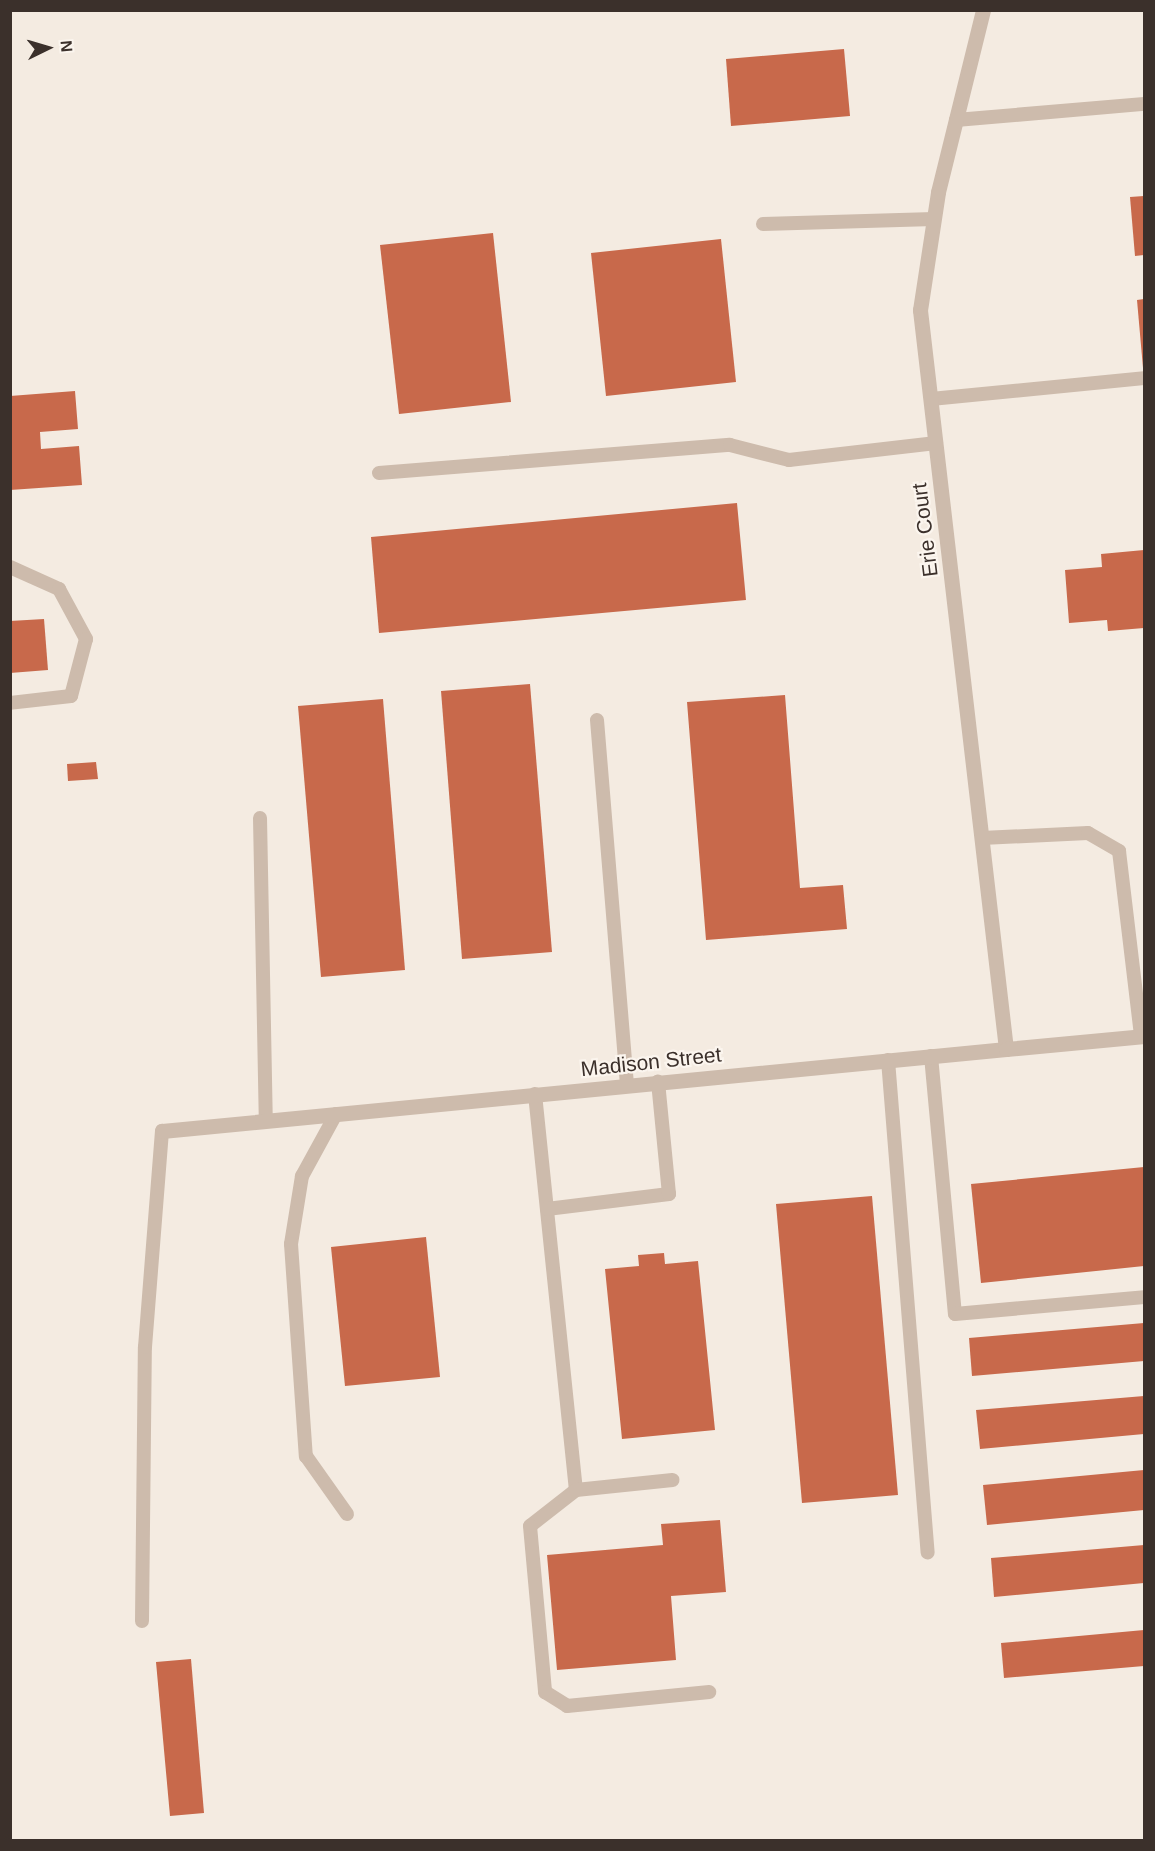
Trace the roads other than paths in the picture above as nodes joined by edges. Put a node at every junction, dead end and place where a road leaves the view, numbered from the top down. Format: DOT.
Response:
graph roads {
  1 [pos="983,10"];
  2 [pos="1144,104"];
  3 [pos="956,120"];
  4 [pos="934,219"];
  5 [pos="763,224"];
  6 [pos="1144,378"];
  7 [pos="931,399"];
  8 [pos="936,443"];
  9 [pos="379,473"];
  10 [pos="10,567"];
  11 [pos="10,703"];
  12 [pos="597,720"];
  13 [pos="260,818"];
  14 [pos="982,838"];
  15 [pos="1143,1036"];
  16 [pos="1006,1049"];
  17 [pos="931,1056"];
  18 [pos="888,1060"];
  19 [pos="658,1082"];
  20 [pos="627,1085"];
  21 [pos="535,1094"];
  22 [pos="336,1114"];
  23 [pos="266,1121"];
  24 [pos="162,1131"];
  25 [pos="547,1209"];
  26 [pos="1144,1297"];
  27 [pos="672,1480"];
  28 [pos="576,1490"];
  29 [pos="347,1514"];
  30 [pos="928,1552"];
  31 [pos="142,1621"];
  32 [pos="709,1692"];
  1 -- 3 [label="street, Erie Court"];
  2 -- 3 [label="lane"];
  3 -- 4 [label="street, Erie Court"];
  4 -- 5 [label="lane"];
  4 -- 7 [label="street, Erie Court"];
  6 -- 7 [label="lane"];
  7 -- 8 [label="street, Erie Court"];
  8 -- 9 [label="lane"];
  8 -- 14 [label="street, Erie Court"];
  10 -- 11 [label="lane"];
  12 -- 20 [label="lane"];
  13 -- 23 [label="lane"];
  14 -- 15 [label="lane"];
  14 -- 16 [label="street, Erie Court"];
  15 -- 16 [label="street, Madison Street"];
  16 -- 17 [label="street, Madison Street"];
  17 -- 18 [label="street, Madison Street"];
  17 -- 26 [label="lane"];
  18 -- 19 [label="street, Madison Street"];
  18 -- 30 [label="lane"];
  19 -- 20 [label="street, Madison Street"];
  19 -- 25 [label="lane"];
  20 -- 21 [label="street, Madison Street"];
  21 -- 22 [label="street, Madison Street"];
  21 -- 25 [label="lane"];
  22 -- 23 [label="street, Madison Street"];
  22 -- 29 [label="lane"];
  23 -- 24 [label="street, Madison Street"];
  24 -- 31 [label="lane"];
  25 -- 28 [label="lane"];
  27 -- 28 [label="lane"];
  28 -- 32 [label="lane"];
}
